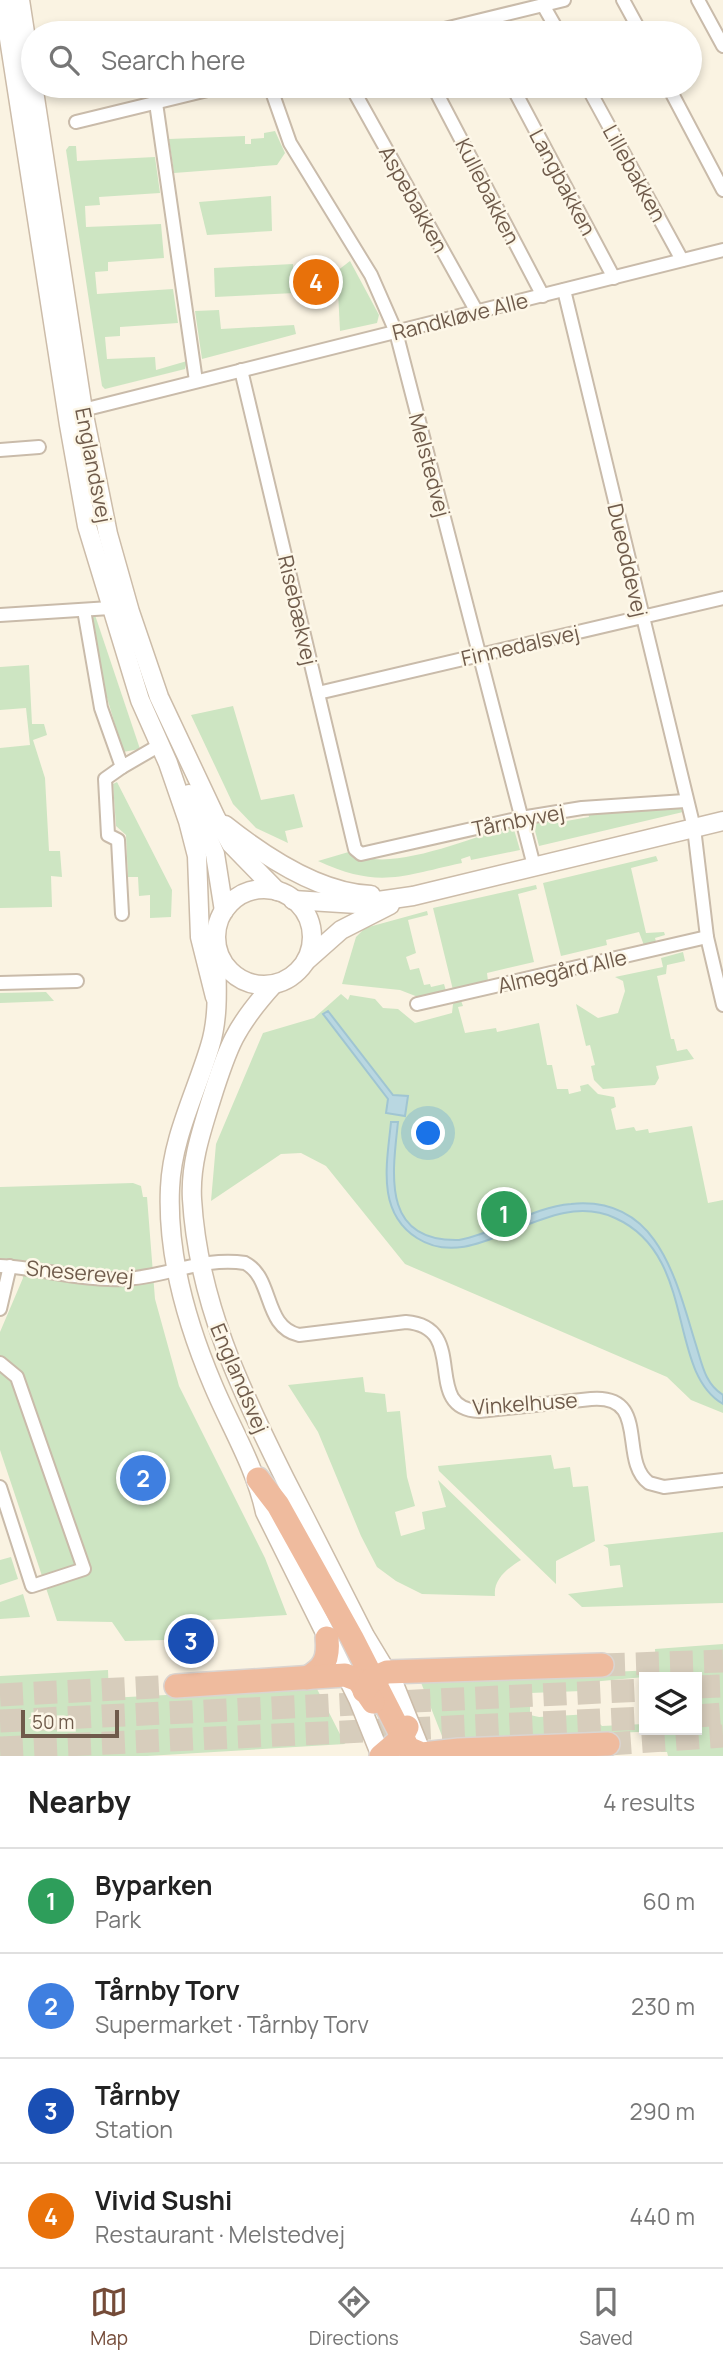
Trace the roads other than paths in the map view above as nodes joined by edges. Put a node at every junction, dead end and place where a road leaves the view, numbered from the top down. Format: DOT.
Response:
graph roads {
  1 [pos="3,0"];
  2 [pos="20,0"];
  3 [pos="564,0"];
  4 [pos="623,0"];
  5 [pos="698,0"];
  6 [pos="543,5"];
  7 [pos="23,21"];
  8 [pos="477,21"];
  9 [pos="552,21"];
  10 [pos="634,21"];
  11 [pos="723,46"];
  12 [pos="35,98"];
  13 [pos="176,98"];
  14 [pos="274,98"];
  15 [pos="358,98"];
  16 [pos="439,98"];
  17 [pos="518,98"];
  18 [pos="594,98"];
  19 [pos="674,98"];
  20 [pos="156,103"];
  21 [pos="76,122"];
  22 [pos="723,190"];
  23 [pos="723,250"];
  24 [pos="682,260"];
  25 [pos="614,278"];
  26 [pos="564,290"];
  27 [pos="543,296"];
  28 [pos="477,312"];
  29 [pos="396,332"];
  30 [pos="241,370"];
  31 [pos="196,381"];
  32 [pos="83,410"];
  33 [pos="39,447"];
  34 [pos="0,450"];
  35 [pos="723,598"];
  36 [pos="110,608"];
  37 [pos="84,610"];
  38 [pos="0,615"];
  39 [pos="642,617"];
  40 [pos="479,655"];
  41 [pos="318,693"];
  42 [pos="160,745"];
  43 [pos="168,763"];
  44 [pos="122,768"];
  45 [pos="685,801"];
  46 [pos="521,817"];
  47 [pos="216,818"];
  48 [pos="723,821"];
  49 [pos="694,828"];
  50 [pos="355,849"];
  51 [pos="534,866"];
  52 [pos="277,891"];
  53 [pos="413,896"];
  54 [pos="293,900"];
  55 [pos="224,911"];
  56 [pos="122,914"];
  57 [pos="707,937"];
  58 [pos="216,945"];
  59 [pos="305,961"];
  60 [pos="719,969"];
  61 [pos="77,981"];
  62 [pos="0,983"];
  63 [pos="273,985"];
  64 [pos="215,997"];
  65 [pos="417,1004"];
  66 [pos="723,1005"];
  67 [pos="200,1264"];
  68 [pos="5,1266"];
  69 [pos="176,1268"];
  70 [pos="0,1309"];
  71 [pos="0,1363"];
  72 [pos="258,1479"];
  73 [pos="723,1480"];
  74 [pos="0,1487"];
  75 [pos="327,1639"];
  76 [pos="602,1665"];
  77 [pos="345,1675"];
  78 [pos="307,1678"];
  79 [pos="371,1684"];
  80 [pos="176,1686"];
  81 [pos="608,1744"];
  82 [pos="393,1746"];
  83 [pos="455,1753"];
  84 [pos="422,1755"];
  1 -- 36 [label="street, Englandsvej"];
  2 -- 7 [label="street, Englandsvej"];
  3 -- 6 [label="street"];
  4 -- 10 [label="street"];
  5 -- 11 [label="street"];
  6 -- 8 [label="street"];
  6 -- 9 [label="street"];
  12 -- 32 [label="street, Englandsvej"];
  13 -- 20 [label="street"];
  14 -- 29 [label="street, Melstedvej"];
  15 -- 28 [label="street, Aspebakken"];
  16 -- 27 [label="street, Kullebakken"];
  17 -- 25 [label="street, Langbakken"];
  18 -- 24 [label="street, Lillebakken"];
  19 -- 22 [label="street"];
  20 -- 21 [label="street"];
  20 -- 31 [label="street"];
  23 -- 24 [label="street, Randkløve Alle"];
  24 -- 25 [label="street, Randkløve Alle"];
  25 -- 26 [label="street, Randkløve Alle"];
  26 -- 27 [label="street, Randkløve Alle"];
  26 -- 39 [label="street, Dueoddevej"];
  27 -- 28 [label="street, Randkløve Alle"];
  28 -- 29 [label="street, Randkløve Alle"];
  29 -- 30 [label="street, Randkløve Alle"];
  29 -- 40 [label="street, Melstedvej"];
  30 -- 31 [label="street, Randkløve Alle"];
  30 -- 41 [label="street, Risebækvej"];
  31 -- 32 [label="street, Randkløve Alle"];
  32 -- 47 [label="street, Englandsvej"];
  33 -- 34 [label="street"];
  35 -- 39 [label="street, Finnedalsvej"];
  36 -- 37 [label="street"];
  36 -- 42 [label="street, Englandsvej"];
  37 -- 38 [label="street"];
  37 -- 44 [label="street"];
  39 -- 40 [label="street, Finnedalsvej"];
  39 -- 45 [label="street, Dueoddevej"];
  40 -- 41 [label="street, Finnedalsvej"];
  40 -- 46 [label="street, Melstedvej"];
  41 -- 50 [label="street, Risebækvej"];
  42 -- 43 [label="street, Englandsvej"];
  42 -- 44 [label="street"];
  43 -- 55 [label="street, Englandsvej"];
  43 -- 64 [label="street, Englandsvej"];
  44 -- 56 [label="street"];
  45 -- 46 [label="street, Tårnbyvej"];
  45 -- 49 [label="street, Dueoddevej"];
  46 -- 50 [label="street, Tårnbyvej"];
  46 -- 51 [label="street, Melstedvej"];
  47 -- 52 [label="street, Englandsvej"];
  47 -- 53 [label="street"];
  48 -- 49 [label="street"];
  49 -- 51 [label="street"];
  49 -- 57 [label="street"];
  51 -- 53 [label="street"];
  52 -- 54 [label="street"];
  52 -- 55 [label="street"];
  53 -- 54 [label="street"];
  53 -- 59 [label="street"];
  54 -- 59 [label="street"];
  55 -- 58 [label="street"];
  57 -- 60 [label="street"];
  57 -- 65 [label="street, Almegård Alle"];
  58 -- 63 [label="street"];
  58 -- 64 [label="street, Englandsvej"];
  59 -- 63 [label="street"];
  60 -- 66 [label="street"];
  61 -- 62 [label="street"];
  63 -- 67 [label="street, Englandsvej"];
  64 -- 69 [label="street, Englandsvej"];
  67 -- 69 [label="street, Sneserevej"];
  67 -- 73 [label="street, Vinkelhuse"];
  67 -- 79 [label="street, Englandsvej"];
  68 -- 69 [label="street, Sneserevej"];
  68 -- 70 [label="street"];
  69 -- 72 [label="street, Englandsvej"];
  71 -- 74 [label="street"];
  72 -- 75 [label="street, Englandsvej"];
  72 -- 79 [label="highway"];
  75 -- 77 [label="street, Englandsvej"];
  75 -- 78 [label="highway"];
  76 -- 79 [label="highway"];
  77 -- 78 [label="highway"];
  77 -- 79 [label="highway"];
  78 -- 80 [label="highway"];
  79 -- 82 [label="highway"];
  81 -- 83 [label="highway"];
  82 -- 84 [label="highway"];
  83 -- 84 [label="highway"];
}
